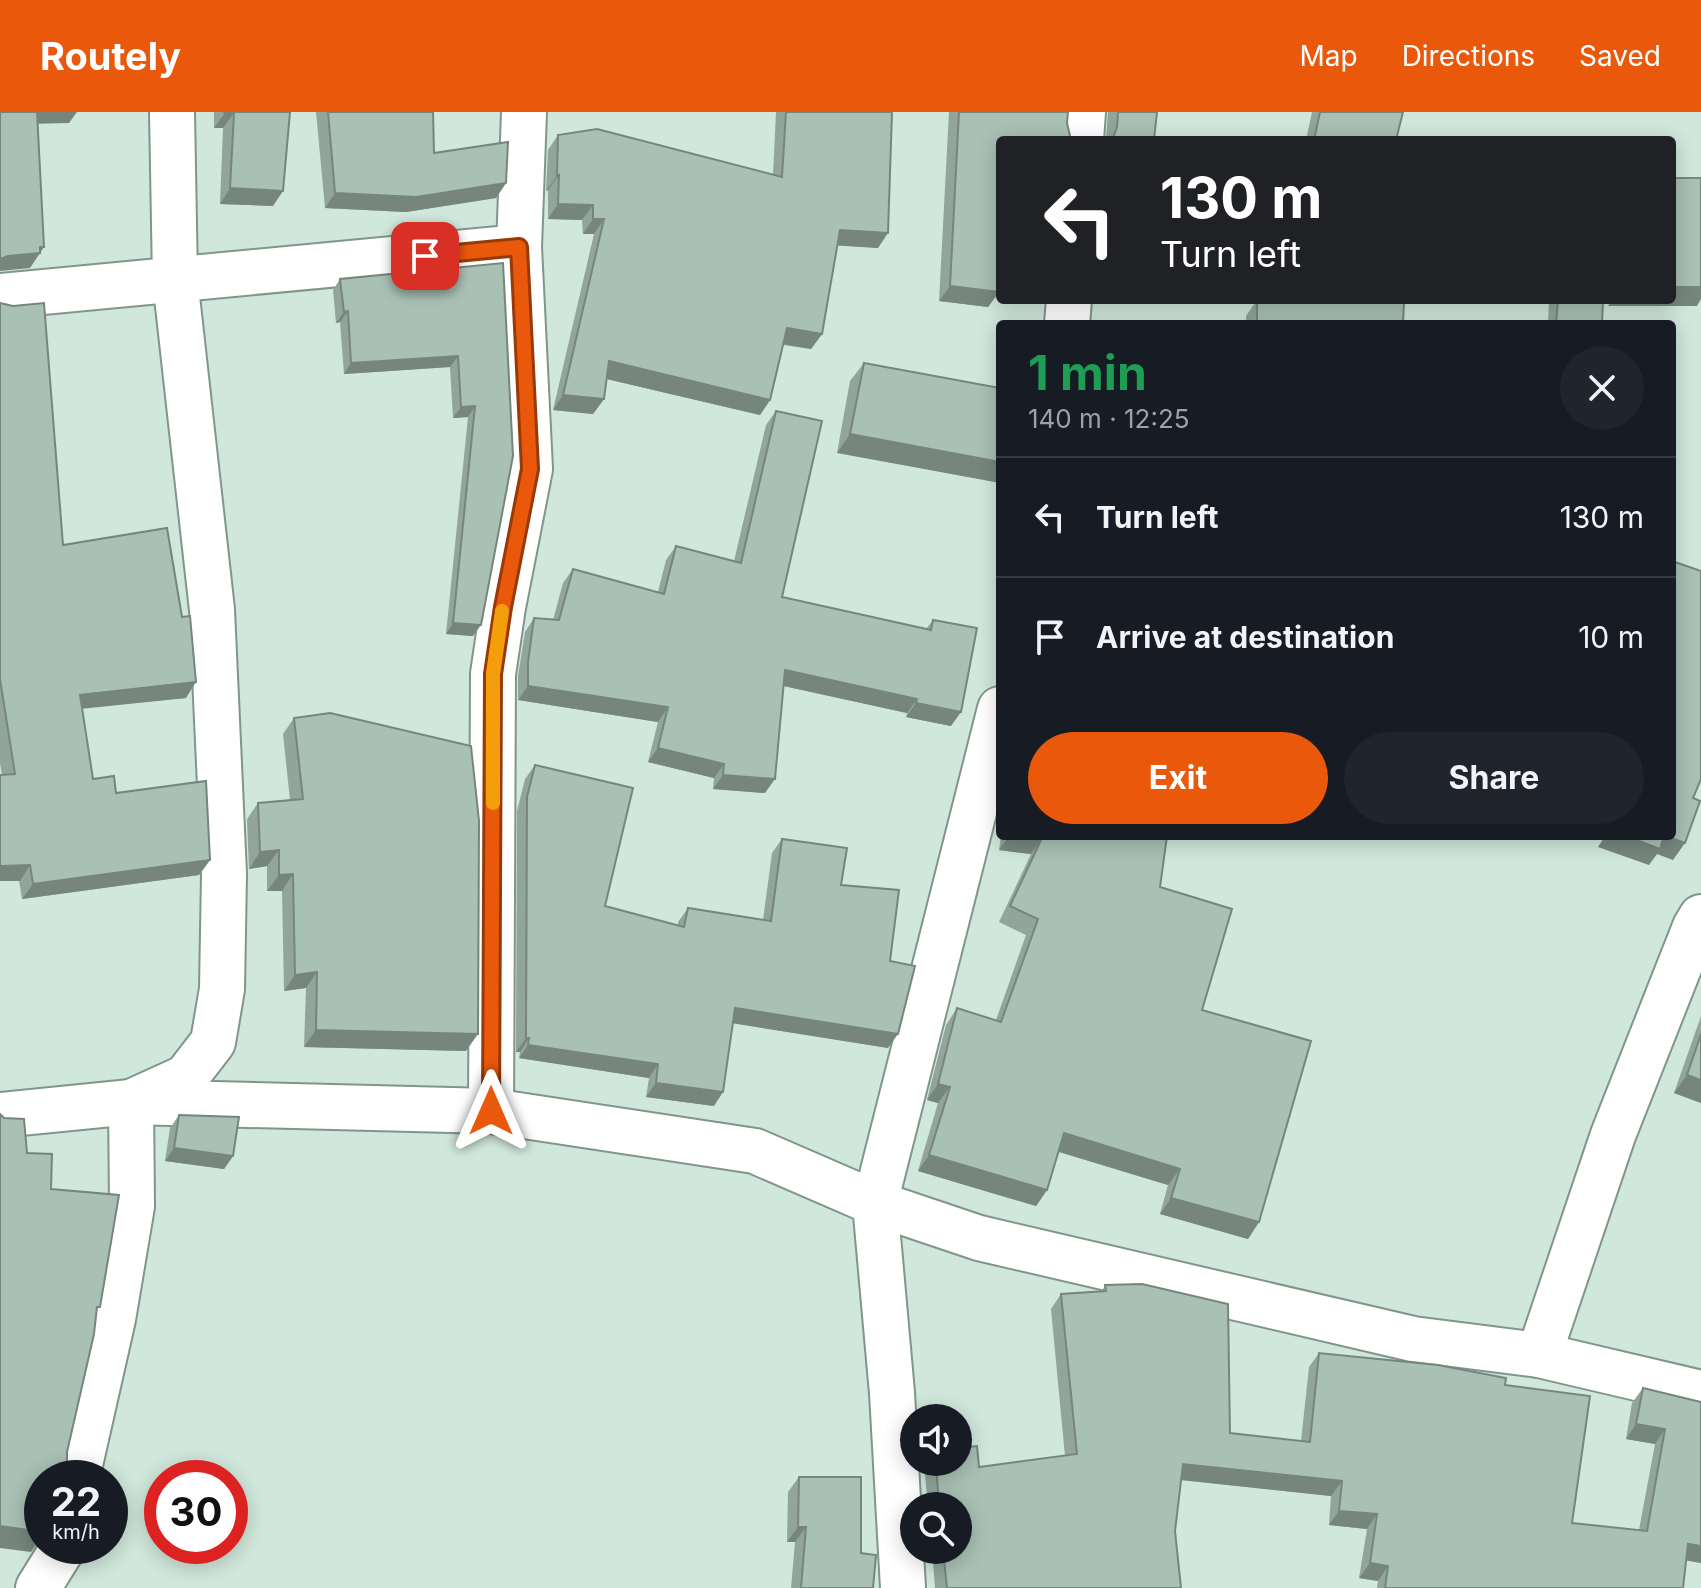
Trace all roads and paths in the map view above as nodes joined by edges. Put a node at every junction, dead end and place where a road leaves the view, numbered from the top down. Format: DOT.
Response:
graph roads {
  1 [pos="172,112"];
  2 [pos="524,112"];
  3 [pos="1083,112"];
  4 [pos="1081,136"];
  5 [pos="519,247"];
  6 [pos="175,279"];
  7 [pos="0,296"];
  8 [pos="996,725"];
  9 [pos="1701,917"];
  10 [pos="131,1102"];
  11 [pos="491,1111"];
  12 [pos="0,1115"];
  13 [pos="875,1203"];
  14 [pos="1539,1355"];
  15 [pos="1701,1393"];
  16 [pos="81,1460"];
  17 [pos="53,1564"];
  18 [pos="38,1588"];
  19 [pos="903,1588"];
  1 -- 6 [label="street"];
  2 -- 5 [label="street"];
  3 -- 4 [label="street"];
  5 -- 6 [label="street"];
  5 -- 11 [label="street"];
  6 -- 7 [label="street"];
  6 -- 10 [label="street"];
  8 -- 13 [label="street"];
  9 -- 14 [label="street"];
  10 -- 11 [label="street"];
  10 -- 12 [label="street"];
  10 -- 16 [label="street"];
  11 -- 13 [label="street"];
  13 -- 14 [label="street"];
  13 -- 19 [label="street"];
  14 -- 15 [label="street"];
  17 -- 18 [label="street"];
}
